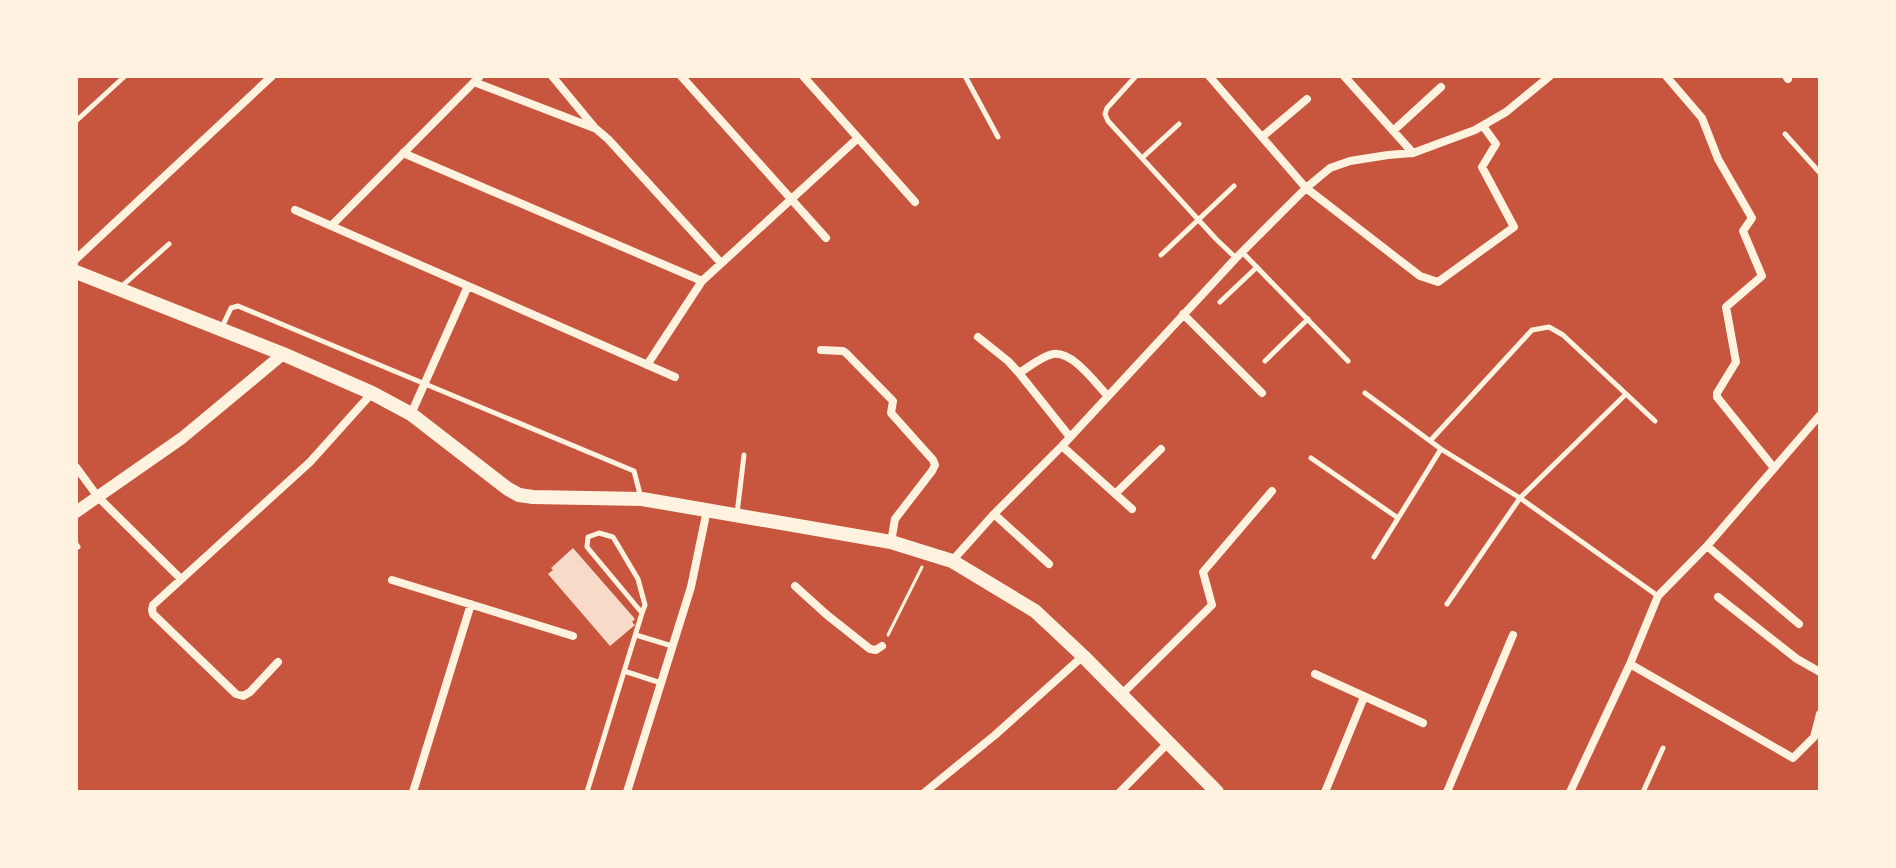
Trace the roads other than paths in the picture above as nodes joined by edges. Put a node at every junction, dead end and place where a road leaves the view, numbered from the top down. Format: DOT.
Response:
graph roads {
  1 [pos="125,76"];
  2 [pos="272,76"];
  3 [pos="552,76"];
  4 [pos="681,76"];
  5 [pos="803,76"];
  6 [pos="965,76"];
  7 [pos="1136,76"];
  8 [pos="1209,76"];
  9 [pos="1344,76"];
  10 [pos="1550,76"];
  11 [pos="1666,76"];
  12 [pos="477,79"];
  13 [pos="1441,87"];
  14 [pos="1307,99"];
  15 [pos="76,121"];
  16 [pos="1179,124"];
  17 [pos="1483,126"];
  18 [pos="595,128"];
  19 [pos="1393,131"];
  20 [pos="1785,134"];
  21 [pos="998,137"];
  22 [pos="1262,137"];
  23 [pos="858,138"];
  24 [pos="403,153"];
  25 [pos="1413,153"];
  26 [pos="1142,158"];
  27 [pos="1820,173"];
  28 [pos="1234,186"];
  29 [pos="1306,188"];
  30 [pos="791,199"];
  31 [pos="915,202"];
  32 [pos="295,210"];
  33 [pos="1198,220"];
  34 [pos="331,226"];
  35 [pos="826,238"];
  36 [pos="169,244"];
  37 [pos="1161,255"];
  38 [pos="1239,255"];
  39 [pos="76,259"];
  40 [pos="721,263"];
  41 [pos="1257,267"];
  42 [pos="76,272"];
  43 [pos="702,281"];
  44 [pos="468,286"];
  45 [pos="118,289"];
  46 [pos="1220,302"];
  47 [pos="1183,314"];
  48 [pos="1308,319"];
  49 [pos="220,330"];
  50 [pos="978,337"];
  51 [pos="821,350"];
  52 [pos="283,354"];
  53 [pos="1265,361"];
  54 [pos="1348,361"];
  55 [pos="647,365"];
  56 [pos="1019,373"];
  57 [pos="675,377"];
  58 [pos="424,385"];
  59 [pos="372,393"];
  60 [pos="1262,393"];
  61 [pos="1365,393"];
  62 [pos="1626,394"];
  63 [pos="1108,396"];
  64 [pos="411,414"];
  65 [pos="1820,415"];
  66 [pos="1655,421"];
  67 [pos="1070,437"];
  68 [pos="1430,441"];
  69 [pos="1062,446"];
  70 [pos="1161,449"];
  71 [pos="1441,449"];
  72 [pos="744,455"];
  73 [pos="1311,458"];
  74 [pos="76,467"];
  75 [pos="1774,468"];
  76 [pos="1272,491"];
  77 [pos="1115,494"];
  78 [pos="98,497"];
  79 [pos="1520,498"];
  80 [pos="642,499"];
  81 [pos="1132,509"];
  82 [pos="707,510"];
  83 [pos="76,512"];
  84 [pos="994,514"];
  85 [pos="737,515"];
  86 [pos="1398,518"];
  87 [pos="891,542"];
  88 [pos="1707,546"];
  89 [pos="1374,557"];
  90 [pos="952,561"];
  91 [pos="1049,564"];
  92 [pos="181,579"];
  93 [pos="392,580"];
  94 [pos="795,586"];
  95 [pos="1658,596"];
  96 [pos="1718,597"];
  97 [pos="471,604"];
  98 [pos="1447,604"];
  99 [pos="642,613"];
  100 [pos="1799,624"];
  101 [pos="636,635"];
  102 [pos="1513,635"];
  103 [pos="573,636"];
  104 [pos="673,646"];
  105 [pos="882,646"];
  106 [pos="1083,656"];
  107 [pos="278,662"];
  108 [pos="1630,664"];
  109 [pos="624,671"];
  110 [pos="1820,672"];
  111 [pos="1315,674"];
  112 [pos="661,683"];
  113 [pos="1121,695"];
  114 [pos="1364,697"];
  115 [pos="1820,714"];
  116 [pos="1423,723"];
  117 [pos="1168,743"];
  118 [pos="1663,748"];
  119 [pos="413,792"];
  120 [pos="587,792"];
  121 [pos="627,792"];
  122 [pos="925,792"];
  123 [pos="1120,792"];
  124 [pos="1217,792"];
  125 [pos="1325,792"];
  126 [pos="1447,792"];
  127 [pos="1570,792"];
  128 [pos="1643,792"];
  1 -- 15 [label="lane"];
  2 -- 39 [label="street"];
  3 -- 18 [label="street"];
  4 -- 30 [label="street"];
  5 -- 23 [label="street"];
  6 -- 21 [label="lane"];
  7 -- 26 [label="lane"];
  8 -- 22 [label="street"];
  9 -- 19 [label="street"];
  10 -- 17 [label="street"];
  11 -- 75 [label="street"];
  12 -- 18 [label="street"];
  12 -- 24 [label="street"];
  13 -- 19 [label="street"];
  14 -- 22 [label="street"];
  16 -- 26 [label="lane"];
  17 -- 25 [label="street"];
  17 -- 29 [label="street"];
  18 -- 40 [label="street"];
  19 -- 25 [label="street"];
  20 -- 27 [label="lane"];
  22 -- 29 [label="street"];
  23 -- 30 [label="street"];
  23 -- 31 [label="street"];
  24 -- 34 [label="street"];
  24 -- 43 [label="street"];
  25 -- 29 [label="street"];
  26 -- 33 [label="lane"];
  28 -- 33 [label="lane"];
  29 -- 38 [label="street"];
  30 -- 35 [label="street"];
  30 -- 40 [label="street"];
  32 -- 34 [label="street"];
  33 -- 37 [label="lane"];
  33 -- 38 [label="lane"];
  34 -- 44 [label="street"];
  36 -- 45 [label="lane"];
  38 -- 41 [label="lane"];
  38 -- 47 [label="street"];
  40 -- 43 [label="street"];
  41 -- 46 [label="lane"];
  41 -- 48 [label="lane"];
  42 -- 45 [label="main road"];
  43 -- 55 [label="street"];
  44 -- 55 [label="street"];
  44 -- 58 [label="street"];
  45 -- 49 [label="main road"];
  47 -- 60 [label="street"];
  47 -- 63 [label="street"];
  48 -- 53 [label="lane"];
  48 -- 54 [label="lane"];
  49 -- 52 [label="main road"];
  49 -- 58 [label="lane"];
  50 -- 56 [label="street"];
  51 -- 87 [label="street"];
  52 -- 59 [label="main road"];
  52 -- 78 [label="street"];
  55 -- 57 [label="street"];
  56 -- 63 [label="street"];
  56 -- 67 [label="street"];
  58 -- 64 [label="street"];
  58 -- 80 [label="lane"];
  59 -- 64 [label="main road"];
  59 -- 92 [label="street"];
  61 -- 68 [label="lane"];
  62 -- 66 [label="lane"];
  62 -- 68 [label="lane"];
  62 -- 79 [label="lane"];
  63 -- 67 [label="street"];
  64 -- 80 [label="main road"];
  65 -- 75 [label="street"];
  67 -- 69 [label="street"];
  68 -- 71 [label="lane"];
  69 -- 77 [label="street"];
  69 -- 84 [label="street"];
  70 -- 77 [label="street"];
  71 -- 79 [label="lane"];
  71 -- 86 [label="lane"];
  72 -- 85 [label="lane"];
  73 -- 86 [label="lane"];
  74 -- 78 [label="street"];
  75 -- 88 [label="street"];
  76 -- 113 [label="street"];
  77 -- 81 [label="street"];
  78 -- 83 [label="street"];
  78 -- 92 [label="street"];
  79 -- 95 [label="lane"];
  79 -- 98 [label="lane"];
  80 -- 82 [label="main road"];
  82 -- 85 [label="main road"];
  82 -- 104 [label="street"];
  84 -- 90 [label="street"];
  84 -- 91 [label="street"];
  85 -- 87 [label="main road"];
  86 -- 89 [label="lane"];
  87 -- 90 [label="main road"];
  88 -- 95 [label="street"];
  88 -- 100 [label="street"];
  90 -- 106 [label="main road"];
  92 -- 107 [label="street"];
  93 -- 97 [label="street"];
  94 -- 105 [label="street"];
  95 -- 108 [label="street"];
  96 -- 110 [label="street"];
  97 -- 103 [label="street"];
  97 -- 119 [label="street"];
  99 -- 99 [label="lane"];
  99 -- 101 [label="lane"];
  101 -- 104 [label="lane"];
  101 -- 109 [label="lane"];
  102 -- 126 [label="street"];
  104 -- 112 [label="street"];
  106 -- 113 [label="main road"];
  106 -- 122 [label="street"];
  108 -- 115 [label="street"];
  108 -- 127 [label="street"];
  109 -- 112 [label="lane"];
  109 -- 120 [label="lane"];
  111 -- 114 [label="street"];
  112 -- 121 [label="street"];
  113 -- 117 [label="main road"];
  114 -- 116 [label="street"];
  114 -- 125 [label="street"];
  117 -- 123 [label="street"];
  117 -- 124 [label="main road"];
  118 -- 128 [label="lane"];
}
